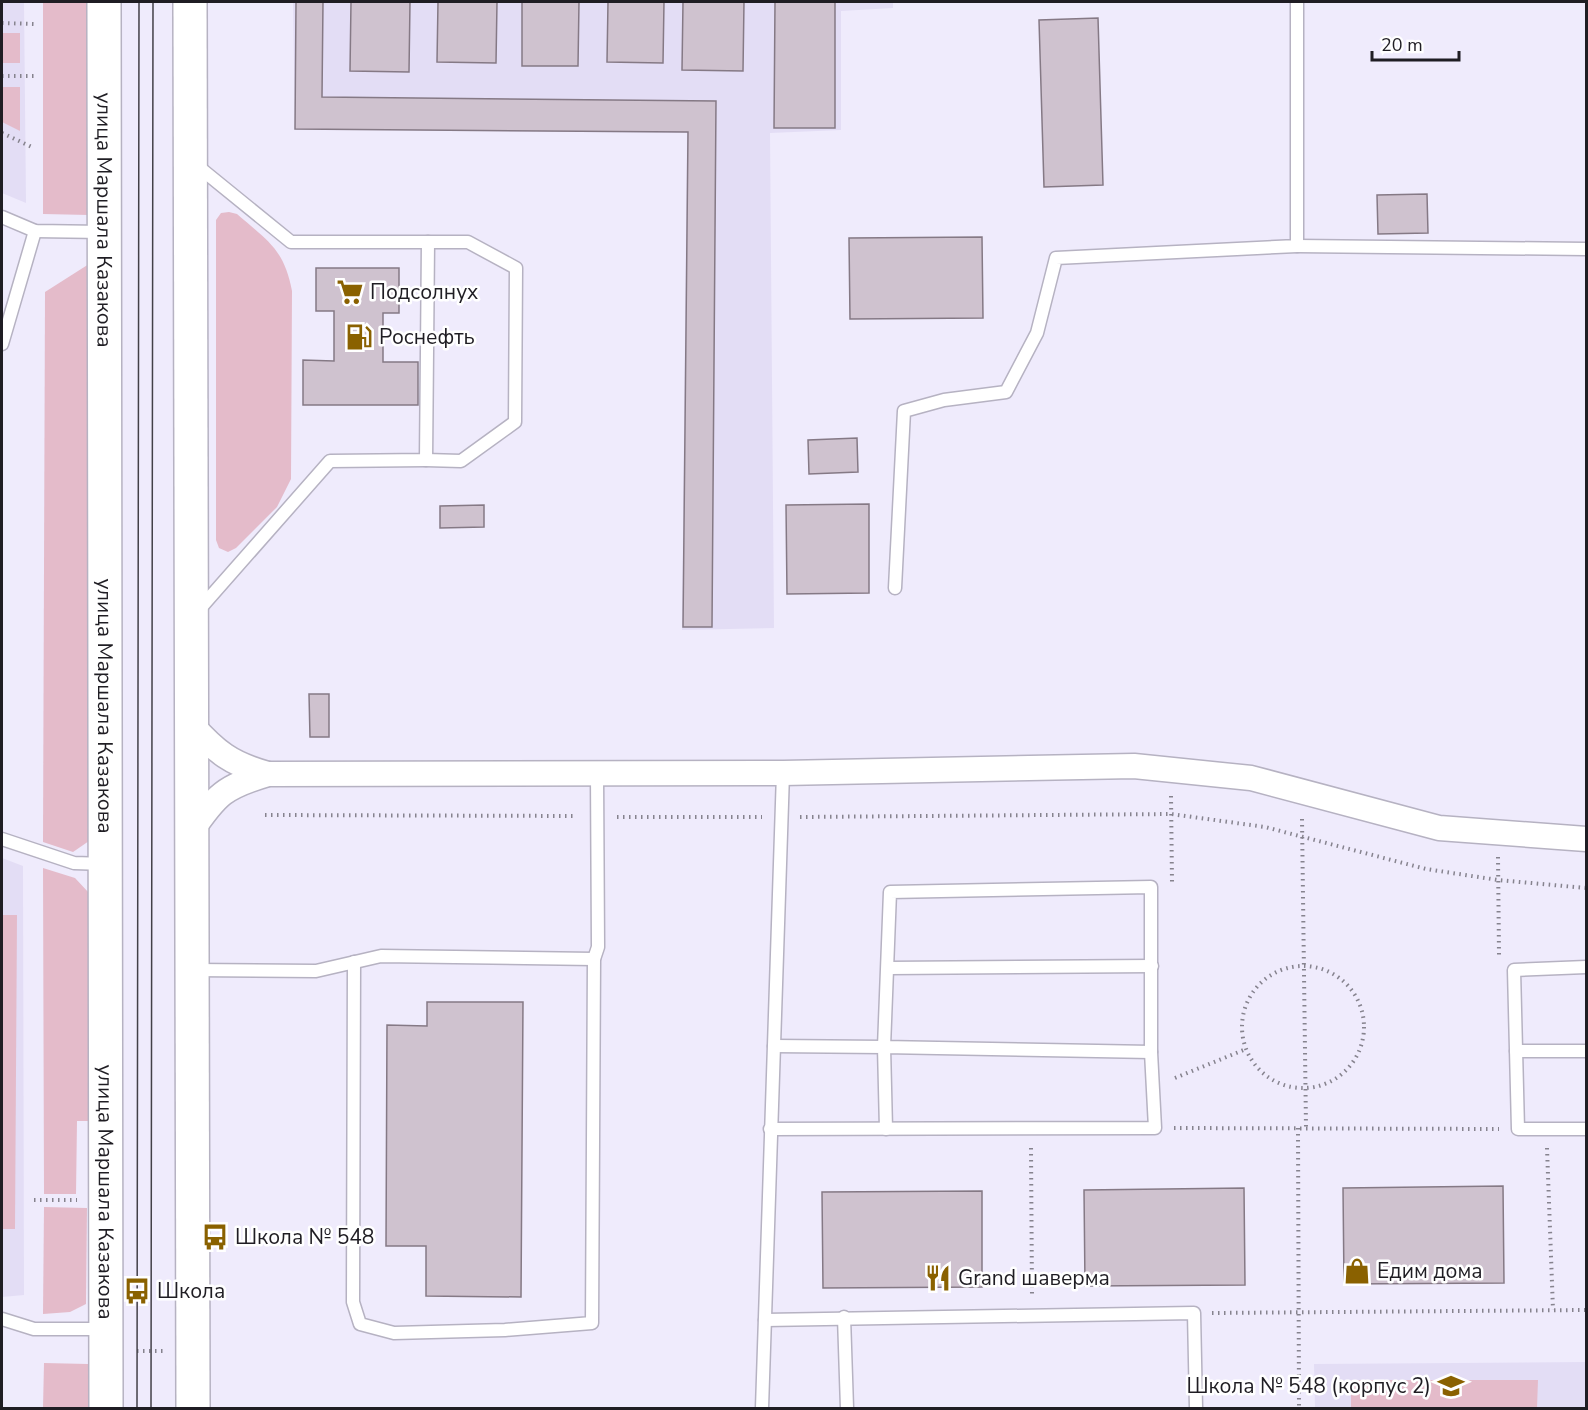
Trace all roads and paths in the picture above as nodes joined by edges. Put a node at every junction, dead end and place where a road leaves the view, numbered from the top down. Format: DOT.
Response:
graph roads {
  1 [pos="104,2"];
  2 [pos="190,2"];
  3 [pos="1297,2"];
  4 [pos="2,23"];
  5 [pos="34,24"];
  6 [pos="2,76"];
  7 [pos="34,76"];
  8 [pos="2,133"];
  9 [pos="34,148"];
  10 [pos="189,160"];
  11 [pos="2,217"];
  12 [pos="35,231"];
  13 [pos="104,232"];
  14 [pos="428,242"];
  15 [pos="1297,246"];
  16 [pos="1587,249"];
  17 [pos="2,344"];
  18 [pos="426,460"];
  19 [pos="895,588"];
  20 [pos="190,620"];
  21 [pos="191,724"];
  22 [pos="783,773"];
  23 [pos="268,774"];
  24 [pos="597,774"];
  25 [pos="1302,809"];
  26 [pos="265,815"];
  27 [pos="597,816"];
  28 [pos="781,817"];
  29 [pos="191,832"];
  30 [pos="1302,836"];
  31 [pos="2,839"];
  32 [pos="1587,839"];
  33 [pos="1486,855"];
  34 [pos="1509,857"];
  35 [pos="106,864"];
  36 [pos="1587,888"];
  37 [pos="594,959"];
  38 [pos="354,962"];
  39 [pos="1152,966"];
  40 [pos="1304,966"];
  41 [pos="1587,967"];
  42 [pos="889,968"];
  43 [pos="192,970"];
  44 [pos="774,1046"];
  45 [pos="884,1047"];
  46 [pos="1246,1049"];
  47 [pos="1516,1051"];
  48 [pos="1587,1051"];
  49 [pos="1151,1052"];
  50 [pos="1175,1078"];
  51 [pos="1306,1089"];
  52 [pos="1155,1128"];
  53 [pos="1298,1128"];
  54 [pos="1306,1128"];
  55 [pos="770,1129"];
  56 [pos="886,1129"];
  57 [pos="1031,1129"];
  58 [pos="1518,1129"];
  59 [pos="1547,1129"];
  60 [pos="1587,1129"];
  61 [pos="1553,1310"];
  62 [pos="1587,1310"];
  63 [pos="1299,1312"];
  64 [pos="1194,1313"];
  65 [pos="1032,1314"];
  66 [pos="844,1317"];
  67 [pos="2,1319"];
  68 [pos="765,1320"];
  69 [pos="117,1340"];
  70 [pos="172,1351"];
  71 [pos="106,1408"];
  72 [pos="193,1408"];
  73 [pos="762,1408"];
  74 [pos="847,1408"];
  75 [pos="1196,1408"];
  76 [pos="1299,1408"];
  1 -- 13 [label="main road, улица Маршала Казакова"];
  2 -- 10 [label="main road"];
  3 -- 15 [label="lane"];
  4 -- 5 [label="path"];
  6 -- 7 [label="path"];
  8 -- 9 [label="path"];
  10 -- 14 [label="lane"];
  10 -- 20 [label="main road"];
  11 -- 12 [label="lane"];
  12 -- 13 [label="lane"];
  12 -- 17 [label="lane"];
  13 -- 35 [label="main road, улица Маршала Казакова"];
  14 -- 18 [label="lane"];
  14 -- 18 [label="lane"];
  15 -- 16 [label="lane"];
  15 -- 19 [label="lane"];
  18 -- 20 [label="lane"];
  20 -- 21 [label="main road"];
  21 -- 23 [label="street"];
  21 -- 29 [label="main road"];
  22 -- 24 [label="street"];
  22 -- 28 [label="lane"];
  22 -- 32 [label="street"];
  23 -- 24 [label="street"];
  23 -- 29 [label="street"];
  24 -- 27 [label="lane"];
  25 -- 30 [label="path"];
  26 -- 27 [label="path"];
  27 -- 28 [label="path"];
  27 -- 37 [label="lane"];
  28 -- 30 [label="path"];
  28 -- 44 [label="lane"];
  29 -- 43 [label="main road"];
  30 -- 36 [label="path"];
  30 -- 40 [label="path"];
  31 -- 35 [label="lane"];
  33 -- 34 [label="path"];
  35 -- 69 [label="main road, улица Маршала Казакова"];
  37 -- 38 [label="lane"];
  37 -- 38 [label="lane"];
  38 -- 43 [label="lane"];
  39 -- 42 [label="lane"];
  39 -- 42 [label="lane"];
  39 -- 49 [label="lane"];
  40 -- 46 [label="path"];
  40 -- 51 [label="path"];
  40 -- 51 [label="path"];
  41 -- 47 [label="lane"];
  42 -- 45 [label="lane"];
  43 -- 72 [label="main road"];
  44 -- 45 [label="lane"];
  44 -- 55 [label="lane"];
  45 -- 49 [label="lane"];
  45 -- 56 [label="lane"];
  46 -- 50 [label="path"];
  46 -- 51 [label="path"];
  47 -- 48 [label="lane"];
  47 -- 58 [label="lane"];
  49 -- 52 [label="lane"];
  51 -- 54 [label="path"];
  52 -- 53 [label="path"];
  52 -- 57 [label="lane"];
  53 -- 54 [label="path"];
  53 -- 63 [label="path"];
  54 -- 58 [label="path"];
  55 -- 56 [label="lane"];
  55 -- 68 [label="lane"];
  56 -- 57 [label="lane"];
  57 -- 65 [label="path"];
  58 -- 59 [label="lane"];
  59 -- 60 [label="lane"];
  59 -- 61 [label="path"];
  61 -- 62 [label="path"];
  61 -- 63 [label="path"];
  63 -- 64 [label="path"];
  63 -- 76 [label="path"];
  64 -- 65 [label="lane"];
  64 -- 75 [label="lane"];
  65 -- 66 [label="lane"];
  66 -- 68 [label="lane"];
  66 -- 74 [label="lane"];
  67 -- 69 [label="lane"];
  68 -- 73 [label="lane"];
  69 -- 70 [label="path"];
  69 -- 71 [label="main road, улица Маршала Казакова"];
}
